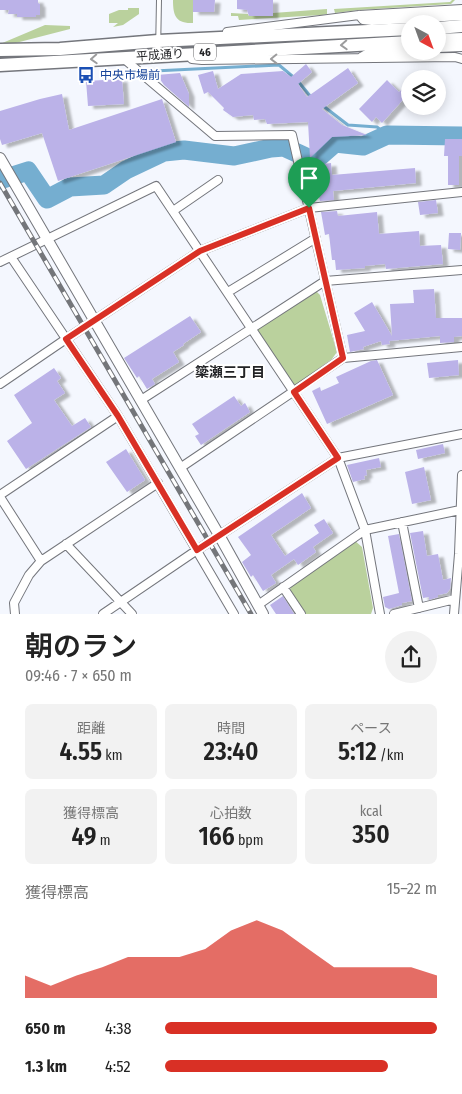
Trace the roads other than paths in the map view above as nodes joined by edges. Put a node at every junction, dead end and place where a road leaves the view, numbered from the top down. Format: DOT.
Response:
graph roads {
  1 [pos="159,0"];
  2 [pos="462,9"];
  3 [pos="359,15"];
  4 [pos="462,16"];
  5 [pos="462,26"];
  6 [pos="446,27"];
  7 [pos="401,30"];
  8 [pos="356,32"];
  9 [pos="462,39"];
  10 [pos="446,40"];
  11 [pos="158,41"];
  12 [pos="401,42"];
  13 [pos="462,47"];
  14 [pos="446,48"];
  15 [pos="0,50"];
  16 [pos="401,50"];
  17 [pos="159,55"];
  18 [pos="123,58"];
  19 [pos="359,58"];
  20 [pos="462,59"];
  21 [pos="0,65"];
  22 [pos="0,158"];
  23 [pos="218,180"];
  24 [pos="462,192"];
  25 [pos="309,208"];
  26 [pos="173,211"];
  27 [pos="316,238"];
  28 [pos="47,239"];
  29 [pos="200,251"];
  30 [pos="11,257"];
  31 [pos="0,262"];
  32 [pos="462,270"];
  33 [pos="325,281"];
  34 [pos="228,292"];
  35 [pos="95,320"];
  36 [pos="252,328"];
  37 [pos="66,339"];
  38 [pos="462,347"];
  39 [pos="343,358"];
  40 [pos="0,384"];
  41 [pos="294,392"];
  42 [pos="141,400"];
  43 [pos="118,416"];
  44 [pos="462,434"];
  45 [pos="338,458"];
  46 [pos="180,468"];
  47 [pos="462,475"];
  48 [pos="158,483"];
  49 [pos="0,496"];
  50 [pos="460,510"];
  51 [pos="402,522"];
  52 [pos="365,530"];
  53 [pos="220,535"];
  54 [pos="66,544"];
  55 [pos="197,550"];
  56 [pos="42,561"];
  57 [pos="283,587"];
  58 [pos="455,599"];
  59 [pos="120,602"];
  60 [pos="420,608"];
  61 [pos="260,609"];
  62 [pos="15,614"];
  63 [pos="103,614"];
  64 [pos="132,614"];
  65 [pos="234,614"];
  66 [pos="301,614"];
  67 [pos="380,614"];
  68 [pos="394,614"];
  69 [pos="454,614"];
  1 -- 11 [label="lane"];
  2 -- 3 [label="street"];
  3 -- 4 [label="street"];
  3 -- 8 [label="street"];
  5 -- 6 [label="main road"];
  7 -- 8 [label="main road, 平成通り / 46"];
  8 -- 11 [label="main road, 平成通り / 46"];
  9 -- 10 [label="main road"];
  11 -- 15 [label="main road, 平成通り / 46"];
  11 -- 17 [label="lane"];
  12 -- 17 [label="main road, 平成通り / 46, one-way"];
  13 -- 14 [label="street"];
  16 -- 19 [label="street"];
  17 -- 18 [label="main road, 平成通り / 46"];
  19 -- 17 [label="street, one-way"];
  18 -- 21 [label="main road, 平成通り / 46, one-way"];
  18 -- 25 [label="street"];
  19 -- 20 [label="street"];
  22 -- 28 [label="street"];
  23 -- 26 [label="street"];
  24 -- 25 [label="street"];
  25 -- 27 [label="street"];
  25 -- 29 [label="street"];
  26 -- 28 [label="street"];
  26 -- 29 [label="street"];
  27 -- 33 [label="street"];
  27 -- 34 [label="street"];
  28 -- 30 [label="street"];
  28 -- 35 [label="street"];
  29 -- 34 [label="street"];
  29 -- 35 [label="street"];
  30 -- 31 [label="street"];
  30 -- 37 [label="street"];
  32 -- 33 [label="street"];
  33 -- 36 [label="street"];
  33 -- 39 [label="street"];
  34 -- 36 [label="street"];
  35 -- 37 [label="street"];
  35 -- 42 [label="street"];
  36 -- 41 [label="street"];
  36 -- 42 [label="street"];
  37 -- 40 [label="street"];
  37 -- 43 [label="street"];
  38 -- 39 [label="street"];
  39 -- 41 [label="street"];
  41 -- 45 [label="street"];
  41 -- 46 [label="street"];
  42 -- 46 [label="street"];
  43 -- 48 [label="street"];
  43 -- 49 [label="street"];
  44 -- 45 [label="street"];
  45 -- 52 [label="street"];
  45 -- 53 [label="street"];
  46 -- 53 [label="street"];
  47 -- 50 [label="street"];
  48 -- 54 [label="street"];
  48 -- 55 [label="street"];
  49 -- 56 [label="street"];
  50 -- 51 [label="street"];
  50 -- 58 [label="street"];
  51 -- 52 [label="street"];
  51 -- 60 [label="street"];
  52 -- 57 [label="street"];
  52 -- 67 [label="street"];
  53 -- 55 [label="street"];
  53 -- 61 [label="street"];
  54 -- 56 [label="street"];
  54 -- 59 [label="street"];
  55 -- 59 [label="street"];
  55 -- 65 [label="street"];
  56 -- 62 [label="street"];
  57 -- 61 [label="street"];
  57 -- 66 [label="street"];
  58 -- 60 [label="street"];
  58 -- 69 [label="street"];
  59 -- 63 [label="street"];
  59 -- 64 [label="street"];
  60 -- 68 [label="street"];
}
